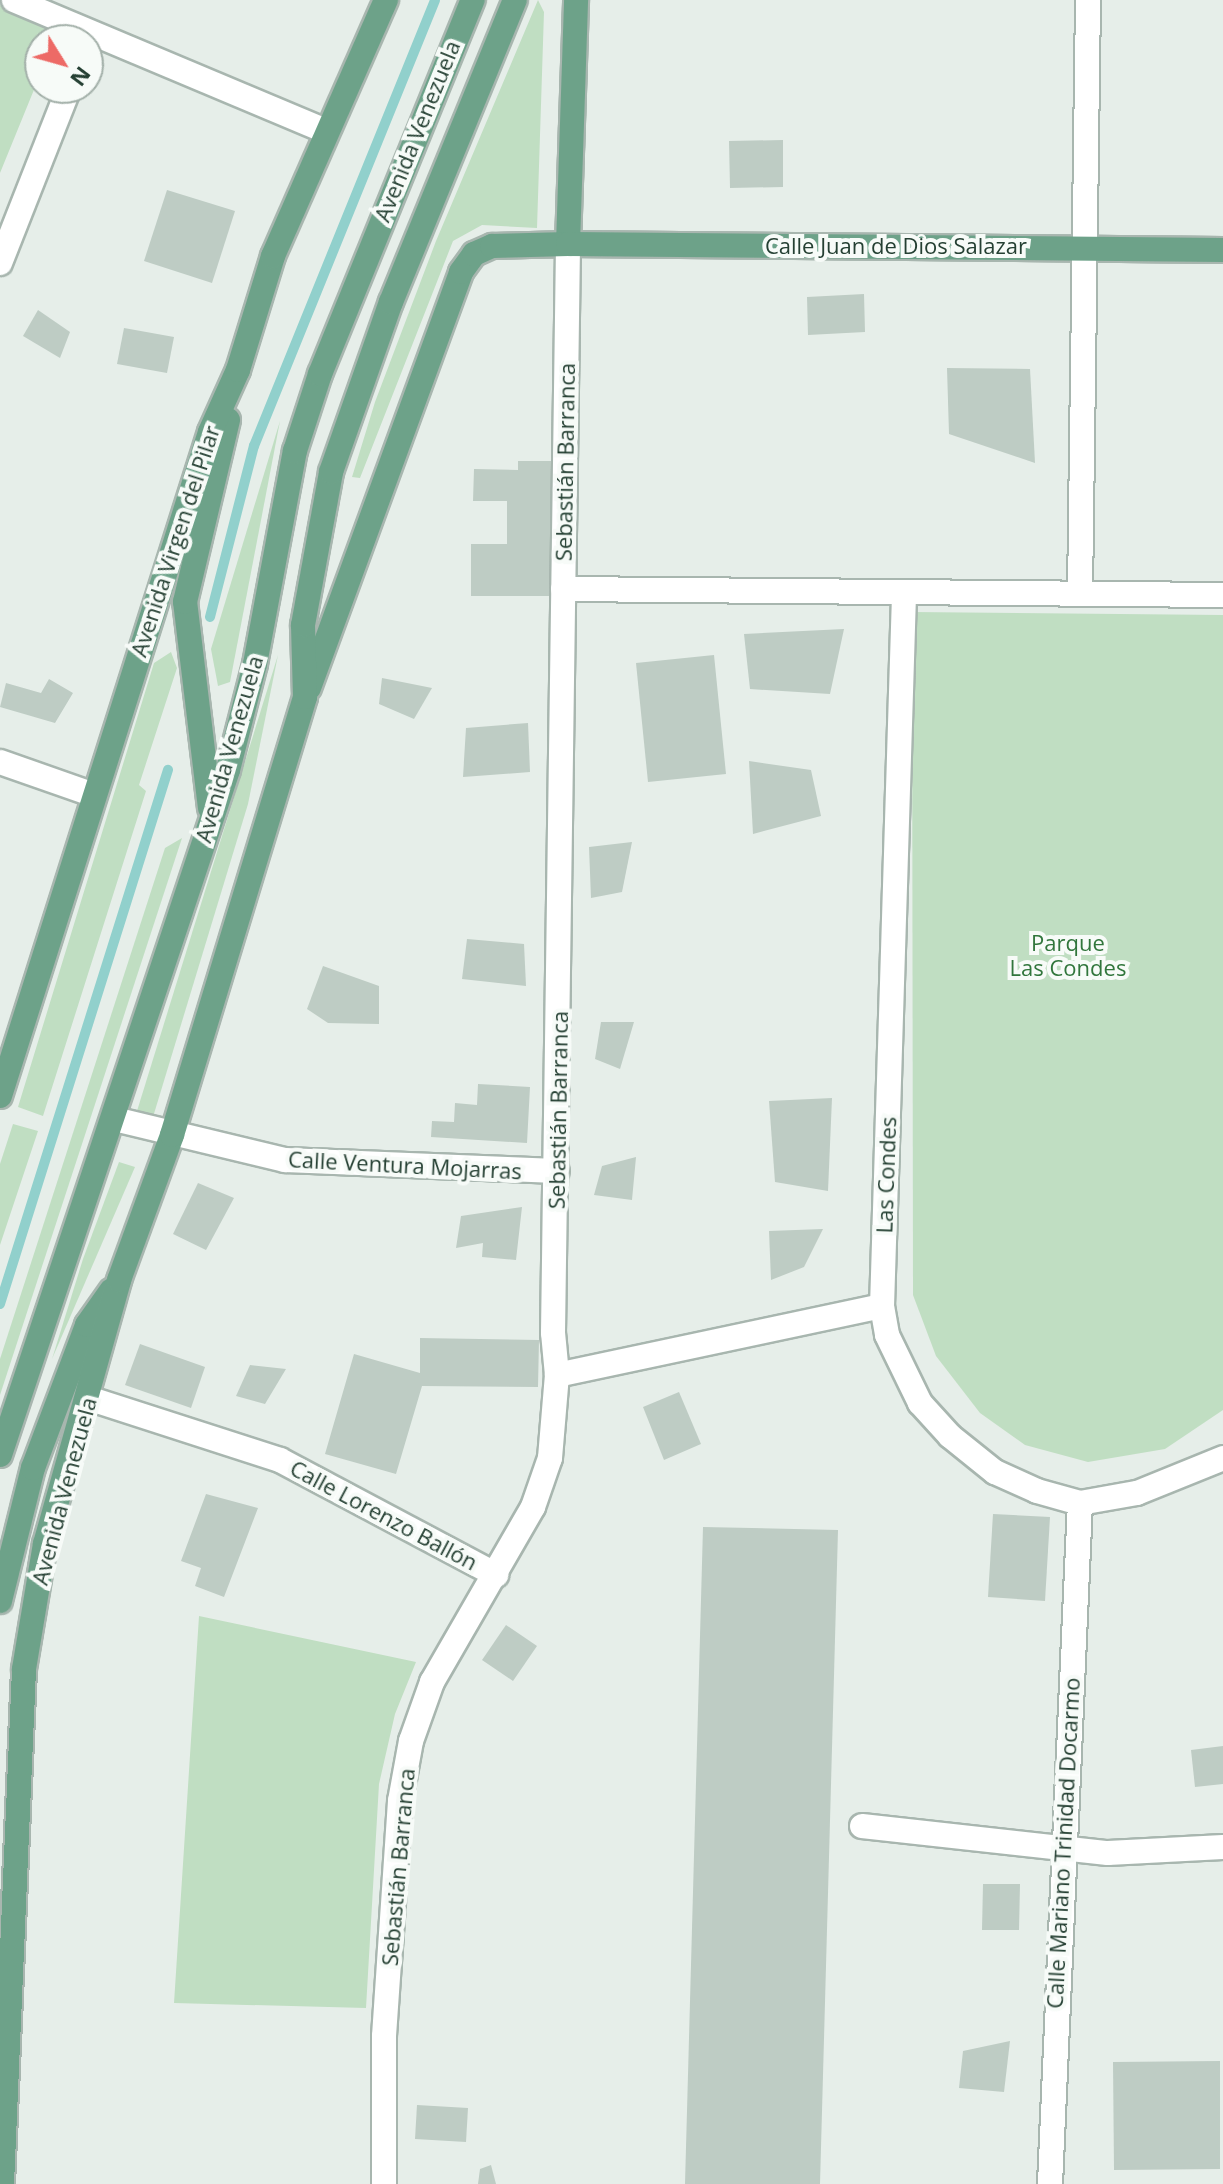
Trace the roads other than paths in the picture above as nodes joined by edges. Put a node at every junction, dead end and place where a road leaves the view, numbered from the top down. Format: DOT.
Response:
graph roads {
  1 [pos="14,0"];
  2 [pos="386,0"];
  3 [pos="473,0"];
  4 [pos="515,0"];
  5 [pos="576,0"];
  6 [pos="1088,0"];
  7 [pos="63,24"];
  8 [pos="104,43"];
  9 [pos="63,104"];
  10 [pos="326,131"];
  11 [pos="568,244"];
  12 [pos="1085,248"];
  13 [pos="1223,250"];
  14 [pos="0,263"];
  15 [pos="238,370"];
  16 [pos="563,589"];
  17 [pos="1080,594"];
  18 [pos="904,595"];
  19 [pos="1223,595"];
  20 [pos="305,697"];
  21 [pos="0,762"];
  22 [pos="94,795"];
  23 [pos="211,819"];
  24 [pos="0,1096"];
  25 [pos="114,1119"];
  26 [pos="172,1135"];
  27 [pos="557,1171"];
  28 [pos="119,1280"];
  29 [pos="882,1306"];
  30 [pos="557,1375"];
  31 [pos="88,1398"];
  32 [pos="0,1455"];
  33 [pos="1223,1458"];
  34 [pos="1080,1503"];
  35 [pos="496,1575"];
  36 [pos="0,1601"];
  37 [pos="862,1826"];
  38 [pos="1223,1847"];
  39 [pos="1061,1851"];
  40 [pos="2,2184"];
  41 [pos="384,2184"];
  42 [pos="1050,2184"];
  1 -- 7 [label="street"];
  2 -- 10 [label="main road, Avenida Virgen del Pilar"];
  3 -- 23 [label="main road, Avenida Venezuela"];
  4 -- 20 [label="main road, Avenida Venezuela"];
  5 -- 11 [label="main road, Sebastián Barranca"];
  6 -- 12 [label="street"];
  8 -- 10 [label="street"];
  9 -- 14 [label="street"];
  10 -- 15 [label="main road, Avenida Virgen del Pilar"];
  11 -- 12 [label="main road, Calle Juan de Dios Salazar"];
  11 -- 16 [label="street, Sebastián Barranca"];
  11 -- 20 [label="main road, Calle Juan de Dios Salazar"];
  12 -- 13 [label="main road, Calle Juan de Dios Salazar"];
  12 -- 17 [label="street"];
  15 -- 22 [label="main road, Avenida Virgen del Pilar"];
  15 -- 23 [label="main road"];
  16 -- 18 [label="street"];
  16 -- 27 [label="street, Sebastián Barranca"];
  17 -- 18 [label="street"];
  17 -- 19 [label="street"];
  18 -- 29 [label="street, Las Condes"];
  20 -- 26 [label="main road, Avenida Venezuela"];
  21 -- 22 [label="street"];
  22 -- 24 [label="main road, Avenida Virgen del Pilar"];
  23 -- 25 [label="main road, Avenida Venezuela"];
  25 -- 26 [label="street, Calle Ventura Mojarras"];
  25 -- 32 [label="main road, Avenida Venezuela"];
  26 -- 27 [label="street, Calle Ventura Mojarras"];
  26 -- 28 [label="main road, Avenida Venezuela"];
  27 -- 30 [label="street, Sebastián Barranca"];
  28 -- 31 [label="main road, Avenida Venezuela"];
  28 -- 36 [label="main road, Avenida Venezuela"];
  29 -- 30 [label="street"];
  29 -- 34 [label="street, Las Condes"];
  30 -- 35 [label="street, Sebastián Barranca"];
  31 -- 35 [label="street, Calle Lorenzo Ballón"];
  31 -- 40 [label="main road, Avenida Venezuela"];
  33 -- 34 [label="street, Las Condes"];
  34 -- 39 [label="street, Calle Mariano Trinidad Docarmo"];
  35 -- 41 [label="street, Sebastián Barranca"];
  37 -- 39 [label="street"];
  38 -- 39 [label="street"];
  39 -- 42 [label="street, Calle Mariano Trinidad Docarmo"];
}
